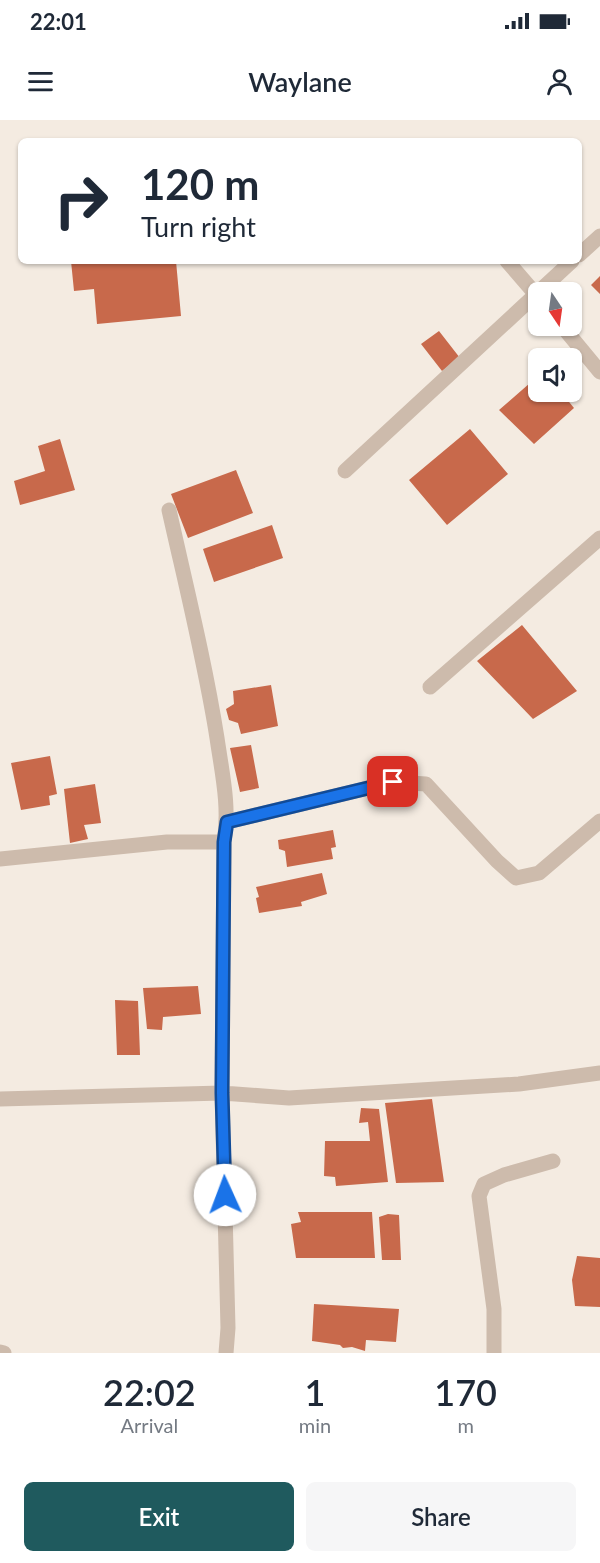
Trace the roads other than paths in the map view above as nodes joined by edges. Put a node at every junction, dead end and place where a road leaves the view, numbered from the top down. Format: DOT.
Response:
graph roads {
  1 [pos="600,236"];
  2 [pos="582,252"];
  3 [pos="510,264"];
  4 [pos="569,264"];
  5 [pos="551,282"];
  6 [pos="528,286"];
  7 [pos="528,304"];
  8 [pos="570,336"];
  9 [pos="600,372"];
  10 [pos="345,471"];
  11 [pos="169,510"];
  12 [pos="600,538"];
  13 [pos="430,687"];
  14 [pos="600,821"];
  15 [pos="227,822"];
  16 [pos="224,842"];
  17 [pos="0,859"];
  18 [pos="600,1073"];
  19 [pos="222,1093"];
  20 [pos="0,1099"];
  21 [pos="553,1161"];
  22 [pos="0,1352"];
  23 [pos="4,1353"];
  24 [pos="226,1353"];
  25 [pos="494,1353"];
  1 -- 2 [label="street"];
  3 -- 6 [label="street"];
  4 -- 5 [label="street"];
  7 -- 10 [label="street"];
  8 -- 9 [label="street"];
  11 -- 15 [label="street"];
  12 -- 13 [label="street"];
  14 -- 15 [label="street"];
  15 -- 16 [label="street"];
  16 -- 17 [label="street"];
  16 -- 19 [label="street"];
  18 -- 19 [label="street"];
  19 -- 20 [label="street"];
  19 -- 24 [label="street"];
  21 -- 25 [label="street"];
  22 -- 23 [label="street"];
}
